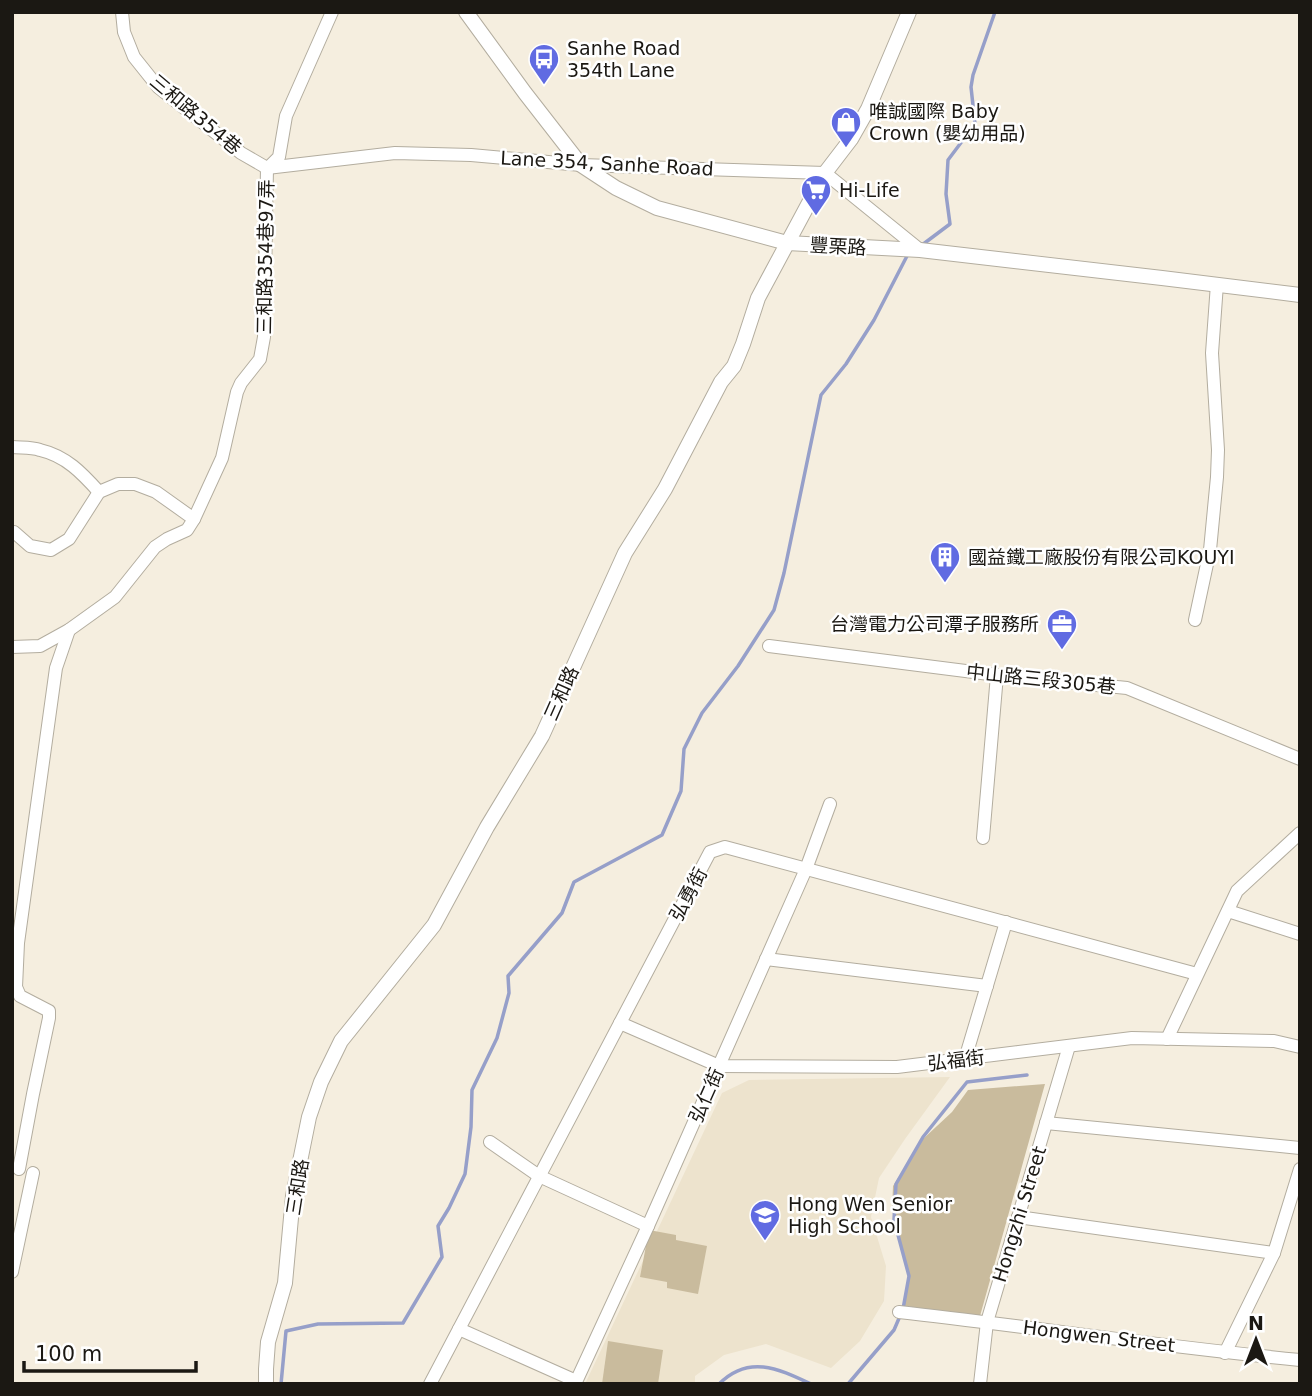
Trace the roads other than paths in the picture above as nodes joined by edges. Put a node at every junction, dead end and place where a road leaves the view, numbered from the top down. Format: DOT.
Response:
graph roads {
  1 [pos="122,12"];
  2 [pos="332,12"];
  3 [pos="466,12"];
  4 [pos="909,12"];
  5 [pos="581,165"];
  6 [pos="267,168"];
  7 [pos="825,173"];
  8 [pos="787,243"];
  9 [pos="920,250"];
  10 [pos="1217,284"];
  11 [pos="1300,295"];
  12 [pos="12,447"];
  13 [pos="99,492"];
  14 [pos="194,519"];
  15 [pos="15,532"];
  16 [pos="1195,621"];
  17 [pos="69,630"];
  18 [pos="769,646"];
  19 [pos="12,648"];
  20 [pos="997,675"];
  21 [pos="1300,759"];
  22 [pos="830,804"];
  23 [pos="1300,833"];
  24 [pos="983,838"];
  25 [pos="806,869"];
  26 [pos="1227,911"];
  27 [pos="1006,922"];
  28 [pos="1300,934"];
  29 [pos="766,959"];
  30 [pos="1197,974"];
  31 [pos="987,986"];
  32 [pos="620,1023"];
  33 [pos="1167,1039"];
  34 [pos="1069,1046"];
  35 [pos="1300,1047"];
  36 [pos="965,1059"];
  37 [pos="719,1066"];
  38 [pos="1046,1123"];
  39 [pos="490,1142"];
  40 [pos="1300,1148"];
  41 [pos="19,1169"];
  42 [pos="1300,1169"];
  43 [pos="33,1173"];
  44 [pos="540,1176"];
  45 [pos="1018,1217"];
  46 [pos="648,1226"];
  47 [pos="1274,1252"];
  48 [pos="12,1272"];
  49 [pos="899,1312"];
  50 [pos="986,1322"];
  51 [pos="459,1329"];
  52 [pos="1225,1353"];
  53 [pos="1300,1360"];
  54 [pos="576,1382"];
  55 [pos="266,1384"];
  56 [pos="430,1384"];
  57 [pos="980,1384"];
  1 -- 6 [label="street, 三和路354巷"];
  2 -- 6 [label="street"];
  3 -- 5 [label="street, 豐栗路"];
  4 -- 7 [label="street, 三和路"];
  5 -- 6 [label="street, Lane 354, Sanhe Road"];
  5 -- 7 [label="street, Lane 354, Sanhe Road"];
  5 -- 8 [label="street, 豐栗路"];
  6 -- 14 [label="street, 三和路354巷97弄"];
  7 -- 8 [label="street, 三和路"];
  7 -- 9 [label="street"];
  8 -- 9 [label="street, 豐栗路"];
  8 -- 55 [label="street, 三和路"];
  9 -- 10 [label="street, 豐栗路"];
  10 -- 11 [label="street, 豐栗路"];
  10 -- 16 [label="street"];
  12 -- 13 [label="street"];
  13 -- 14 [label="street"];
  13 -- 15 [label="street"];
  14 -- 17 [label="street, 三和路354巷97弄"];
  17 -- 19 [label="street, 三和路354巷97弄"];
  17 -- 41 [label="street"];
  18 -- 20 [label="street, 中山路三段305巷"];
  20 -- 21 [label="street, 中山路三段305巷"];
  20 -- 24 [label="street"];
  22 -- 25 [label="street, 弘仁街"];
  23 -- 26 [label="street"];
  25 -- 27 [label="street, 弘勇街"];
  25 -- 29 [label="street, 弘仁街"];
  25 -- 32 [label="street, 弘勇街"];
  26 -- 28 [label="street"];
  26 -- 30 [label="street"];
  27 -- 30 [label="street, 弘勇街"];
  27 -- 31 [label="street"];
  29 -- 31 [label="street"];
  29 -- 37 [label="street, 弘仁街"];
  30 -- 33 [label="street"];
  31 -- 36 [label="street"];
  32 -- 37 [label="street, 弘福街"];
  32 -- 44 [label="street, 弘勇街"];
  33 -- 34 [label="street, 弘福街"];
  33 -- 35 [label="street, 弘福街"];
  34 -- 36 [label="street, 弘福街"];
  34 -- 38 [label="street, Hongzhi Street"];
  36 -- 37 [label="street, 弘福街"];
  37 -- 46 [label="street, 弘仁街"];
  38 -- 40 [label="street"];
  38 -- 45 [label="street, Hongzhi Street"];
  39 -- 44 [label="street"];
  42 -- 47 [label="street"];
  43 -- 48 [label="street"];
  44 -- 46 [label="street"];
  44 -- 51 [label="street, 弘勇街"];
  45 -- 47 [label="street"];
  45 -- 50 [label="street, Hongzhi Street"];
  46 -- 54 [label="street, 弘仁街"];
  47 -- 52 [label="street"];
  49 -- 50 [label="street, Hongwen Street"];
  50 -- 52 [label="street, Hongwen Street"];
  50 -- 57 [label="street, Hongzhi Street"];
  51 -- 54 [label="street"];
  51 -- 56 [label="street, 弘勇街"];
  52 -- 53 [label="street, Hongwen Street"];
}
